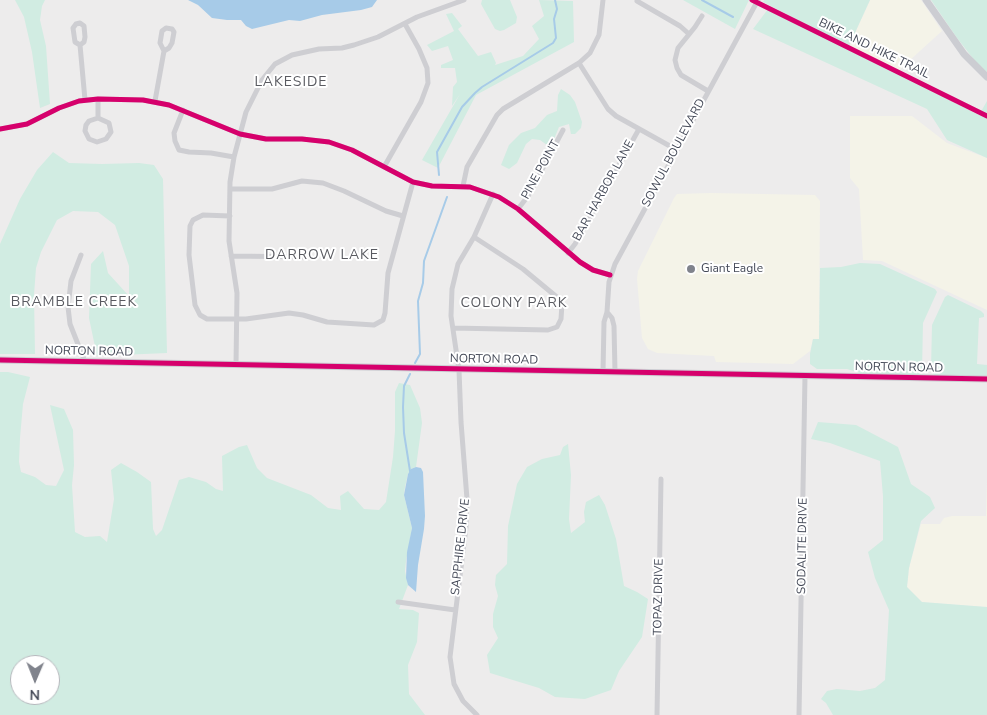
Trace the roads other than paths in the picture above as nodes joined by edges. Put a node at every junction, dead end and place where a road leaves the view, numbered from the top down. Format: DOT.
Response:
graph roads {
  1 [pos="464,0"];
  2 [pos="603,0"];
  3 [pos="758,0"];
  4 [pos="926,0"];
  5 [pos="637,1"];
  6 [pos="702,16"];
  7 [pos="405,24"];
  8 [pos="689,34"];
  9 [pos="80,45"];
  10 [pos="164,51"];
  11 [pos="579,63"];
  12 [pos="987,77"];
  13 [pos="708,91"];
  14 [pos="98,99"];
  15 [pos="85,100"];
  16 [pos="155,102"];
  17 [pos="183,110"];
  18 [pos="98,118"];
  19 [pos="0,129"];
  20 [pos="639,129"];
  21 [pos="563,130"];
  22 [pos="240,134"];
  23 [pos="676,150"];
  24 [pos="234,157"];
  25 [pos="384,167"];
  26 [pos="413,182"];
  27 [pos="463,186"];
  28 [pos="230,189"];
  29 [pos="492,194"];
  30 [pos="518,209"];
  31 [pos="230,216"];
  32 [pos="403,216"];
  33 [pos="474,237"];
  34 [pos="568,253"];
  35 [pos="81,255"];
  36 [pos="231,256"];
  37 [pos="309,257"];
  38 [pos="610,275"];
  39 [pos="608,312"];
  40 [pos="237,320"];
  41 [pos="453,328"];
  42 [pos="0,360"];
  43 [pos="85,362"];
  44 [pos="236,365"];
  45 [pos="459,370"];
  46 [pos="603,372"];
  47 [pos="615,372"];
  48 [pos="805,376"];
  49 [pos="987,379"];
  50 [pos="661,479"];
  51 [pos="398,602"];
  52 [pos="455,610"];
  53 [pos="478,715"];
  54 [pos="657,715"];
  55 [pos="799,715"];
  1 -- 7 [label="street"];
  2 -- 11 [label="street"];
  3 -- 13 [label="street, SOWUL BOULEVARD"];
  4 -- 12 [label="street"];
  5 -- 8 [label="street"];
  6 -- 8 [label="street"];
  7 -- 22 [label="street"];
  7 -- 25 [label="street"];
  8 -- 13 [label="street"];
  9 -- 15 [label="street"];
  10 -- 16 [label="street"];
  11 -- 20 [label="street"];
  11 -- 27 [label="street"];
  13 -- 23 [label="street, SOWUL BOULEVARD"];
  14 -- 15 [label="street"];
  14 -- 16 [label="street"];
  14 -- 18 [label="street"];
  15 -- 19 [label="street"];
  16 -- 17 [label="street"];
  17 -- 22 [label="street"];
  17 -- 24 [label="street"];
  18 -- 18 [label="street"];
  20 -- 23 [label="street"];
  20 -- 34 [label="street, BAR HARBOR LANE"];
  21 -- 30 [label="street, PINE POINT"];
  22 -- 24 [label="street"];
  22 -- 25 [label="street"];
  23 -- 38 [label="street, SOWUL BOULEVARD"];
  24 -- 28 [label="street"];
  25 -- 26 [label="street"];
  26 -- 27 [label="street"];
  26 -- 32 [label="street"];
  27 -- 29 [label="street"];
  28 -- 31 [label="street"];
  28 -- 32 [label="street"];
  29 -- 30 [label="street"];
  29 -- 33 [label="street, SAPPHIRE DRIVE"];
  30 -- 34 [label="street"];
  31 -- 36 [label="street"];
  31 -- 40 [label="street"];
  32 -- 40 [label="street"];
  33 -- 41 [label="street, SAPPHIRE DRIVE"];
  33 -- 41 [label="street"];
  34 -- 38 [label="street"];
  35 -- 43 [label="street"];
  36 -- 37 [label="street"];
  36 -- 40 [label="street"];
  38 -- 39 [label="street, SOWUL BOULEVARD"];
  39 -- 46 [label="street, SOWUL BOULEVARD"];
  39 -- 47 [label="street, SOWUL BOULEVARD"];
  40 -- 44 [label="street"];
  41 -- 45 [label="street, SAPPHIRE DRIVE"];
  42 -- 43 [label="street, NORTON ROAD"];
  43 -- 44 [label="street, NORTON ROAD"];
  44 -- 45 [label="street, NORTON ROAD"];
  45 -- 46 [label="street, NORTON ROAD"];
  45 -- 52 [label="street, SAPPHIRE DRIVE"];
  46 -- 47 [label="street, NORTON ROAD"];
  47 -- 48 [label="street, NORTON ROAD"];
  48 -- 49 [label="street, NORTON ROAD"];
  48 -- 55 [label="street, SODALITE DRIVE"];
  50 -- 54 [label="street, TOPAZ DRIVE"];
  51 -- 52 [label="street"];
  52 -- 53 [label="street, SAPPHIRE DRIVE"];
}
